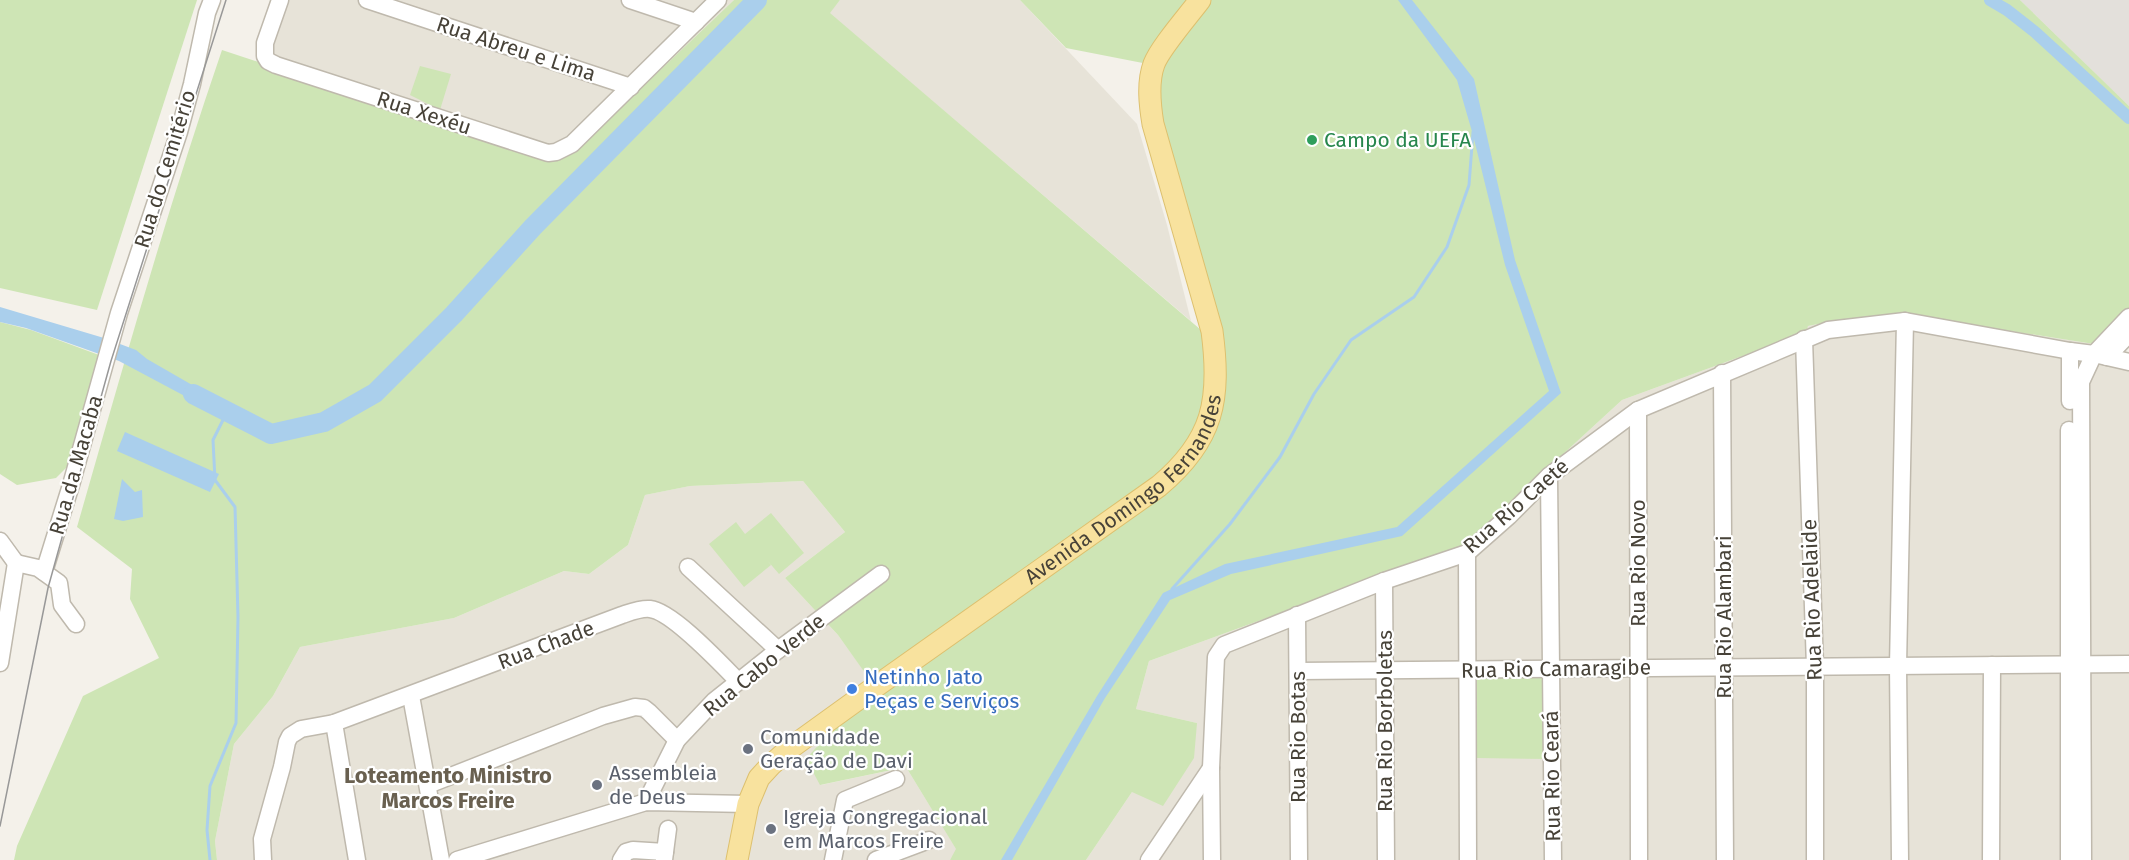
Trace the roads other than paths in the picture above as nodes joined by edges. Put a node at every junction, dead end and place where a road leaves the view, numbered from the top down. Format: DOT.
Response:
graph roads {
  1 [pos="212,0"];
  2 [pos="280,0"];
  3 [pos="367,0"];
  4 [pos="630,0"];
  5 [pos="718,0"];
  6 [pos="1200,0"];
  7 [pos="696,22"];
  8 [pos="631,87"];
  9 [pos="2129,317"];
  10 [pos="1905,321"];
  11 [pos="2129,334"];
  12 [pos="1804,339"];
  13 [pos="2070,351"];
  14 [pos="2100,355"];
  15 [pos="106,358"];
  16 [pos="2129,362"];
  17 [pos="1722,373"];
  18 [pos="1638,410"];
  19 [pos="1549,476"];
  20 [pos="0,541"];
  21 [pos="1467,553"];
  22 [pos="16,563"];
  23 [pos="688,567"];
  24 [pos="44,572"];
  25 [pos="881,574"];
  26 [pos="1384,581"];
  27 [pos="0,615"];
  28 [pos="1298,615"];
  29 [pos="76,624"];
  30 [pos="3,642"];
  31 [pos="778,650"];
  32 [pos="0,663"];
  33 [pos="2129,664"];
  34 [pos="1992,665"];
  35 [pos="2074,665"];
  36 [pos="1898,666"];
  37 [pos="1724,667"];
  38 [pos="1815,667"];
  39 [pos="1639,668"];
  40 [pos="1467,669"];
  41 [pos="1551,669"];
  42 [pos="1385,670"];
  43 [pos="1298,671"];
  44 [pos="738,681"];
  45 [pos="411,696"];
  46 [pos="334,723"];
  47 [pos="677,740"];
  48 [pos="1211,768"];
  49 [pos="896,779"];
  50 [pos="428,785"];
  51 [pos="646,802"];
  52 [pos="748,804"];
  53 [pos="668,829"];
  54 [pos="929,840"];
  55 [pos="665,856"];
  56 [pos="263,860"];
  57 [pos="357,860"];
  58 [pos="441,860"];
  59 [pos="457,860"];
  60 [pos="621,860"];
  61 [pos="737,860"];
  62 [pos="833,860"];
  63 [pos="876,860"];
  64 [pos="1149,860"];
  65 [pos="1212,860"];
  66 [pos="1299,860"];
  67 [pos="1386,860"];
  68 [pos="1468,860"];
  69 [pos="1553,860"];
  70 [pos="1640,860"];
  71 [pos="1725,860"];
  72 [pos="1815,860"];
  73 [pos="1900,860"];
  74 [pos="1991,860"];
  75 [pos="2069,860"];
  76 [pos="2083,860"];
  1 -- 15 [label="street, Rua do Cemitério"];
  2 -- 8 [label="street, Rua Xexéu"];
  3 -- 8 [label="street, Rua Abreu e Lima"];
  4 -- 7 [label="street"];
  5 -- 7 [label="street"];
  6 -- 52 [label="main road, Avenida Domingo Fernandes"];
  7 -- 8 [label="street"];
  9 -- 14 [label="street"];
  10 -- 12 [label="street, Rua Rio Caeté"];
  10 -- 13 [label="street, Rua Rio Caeté"];
  10 -- 36 [label="street"];
  11 -- 14 [label="street"];
  12 -- 17 [label="street, Rua Rio Caeté"];
  12 -- 38 [label="street, Rua Rio Adelaide"];
  13 -- 14 [label="street, Rua Rio Caeté"];
  13 -- 35 [label="street"];
  14 -- 16 [label="street, Rua Rio Caeté"];
  14 -- 35 [label="street"];
  15 -- 24 [label="street, Rua da Macaba"];
  17 -- 18 [label="street, Rua Rio Caeté"];
  17 -- 37 [label="street, Rua Rio Alambari"];
  18 -- 19 [label="street, Rua Rio Caeté"];
  18 -- 39 [label="street, Rua Rio Novo"];
  19 -- 21 [label="street, Rua Rio Caeté"];
  19 -- 41 [label="street, Rua Rio Ceará"];
  20 -- 22 [label="street"];
  21 -- 26 [label="street, Rua Rio Caeté"];
  21 -- 40 [label="street"];
  22 -- 24 [label="street"];
  22 -- 30 [label="street"];
  23 -- 31 [label="street"];
  24 -- 29 [label="street"];
  25 -- 31 [label="street, Rua Cabo Verde"];
  26 -- 28 [label="street, Rua Rio Caeté"];
  26 -- 42 [label="street, Rua Rio Borboletas"];
  27 -- 30 [label="street"];
  28 -- 43 [label="street, Rua Rio Botas"];
  28 -- 48 [label="street, Rua Rio Caeté"];
  30 -- 32 [label="street"];
  31 -- 44 [label="street, Rua Cabo Verde"];
  33 -- 35 [label="street, Rua Rio Camaragibe"];
  34 -- 35 [label="street, Rua Rio Camaragibe"];
  34 -- 36 [label="street, Rua Rio Camaragibe"];
  34 -- 74 [label="street"];
  35 -- 75 [label="street"];
  35 -- 76 [label="street"];
  36 -- 38 [label="street, Rua Rio Camaragibe"];
  36 -- 73 [label="street"];
  37 -- 38 [label="street, Rua Rio Camaragibe"];
  37 -- 39 [label="street, Rua Rio Camaragibe"];
  37 -- 71 [label="street, Rua Rio Alambari"];
  38 -- 72 [label="street, Rua Rio Adelaide"];
  39 -- 41 [label="street, Rua Rio Camaragibe"];
  39 -- 70 [label="street, Rua Rio Novo"];
  40 -- 41 [label="street, Rua Rio Camaragibe"];
  40 -- 42 [label="street, Rua Rio Camaragibe"];
  40 -- 68 [label="street"];
  41 -- 69 [label="street, Rua Rio Ceará"];
  42 -- 43 [label="street, Rua Rio Camaragibe"];
  42 -- 67 [label="street, Rua Rio Borboletas"];
  43 -- 66 [label="street, Rua Rio Botas"];
  44 -- 45 [label="street, Rua Chade"];
  44 -- 47 [label="street, Rua Cabo Verde"];
  45 -- 46 [label="street, Rua Chade"];
  45 -- 50 [label="street"];
  46 -- 56 [label="street, Rua Chade"];
  46 -- 57 [label="street"];
  47 -- 50 [label="street"];
  47 -- 51 [label="street, Rua Cabo Verde"];
  48 -- 64 [label="street"];
  48 -- 65 [label="street"];
  49 -- 62 [label="street"];
  50 -- 58 [label="street"];
  51 -- 52 [label="street"];
  51 -- 59 [label="street"];
  52 -- 61 [label="main road, Avenida Domingo Fernandes"];
  53 -- 55 [label="street"];
  54 -- 63 [label="street"];
  55 -- 60 [label="street"];
}
